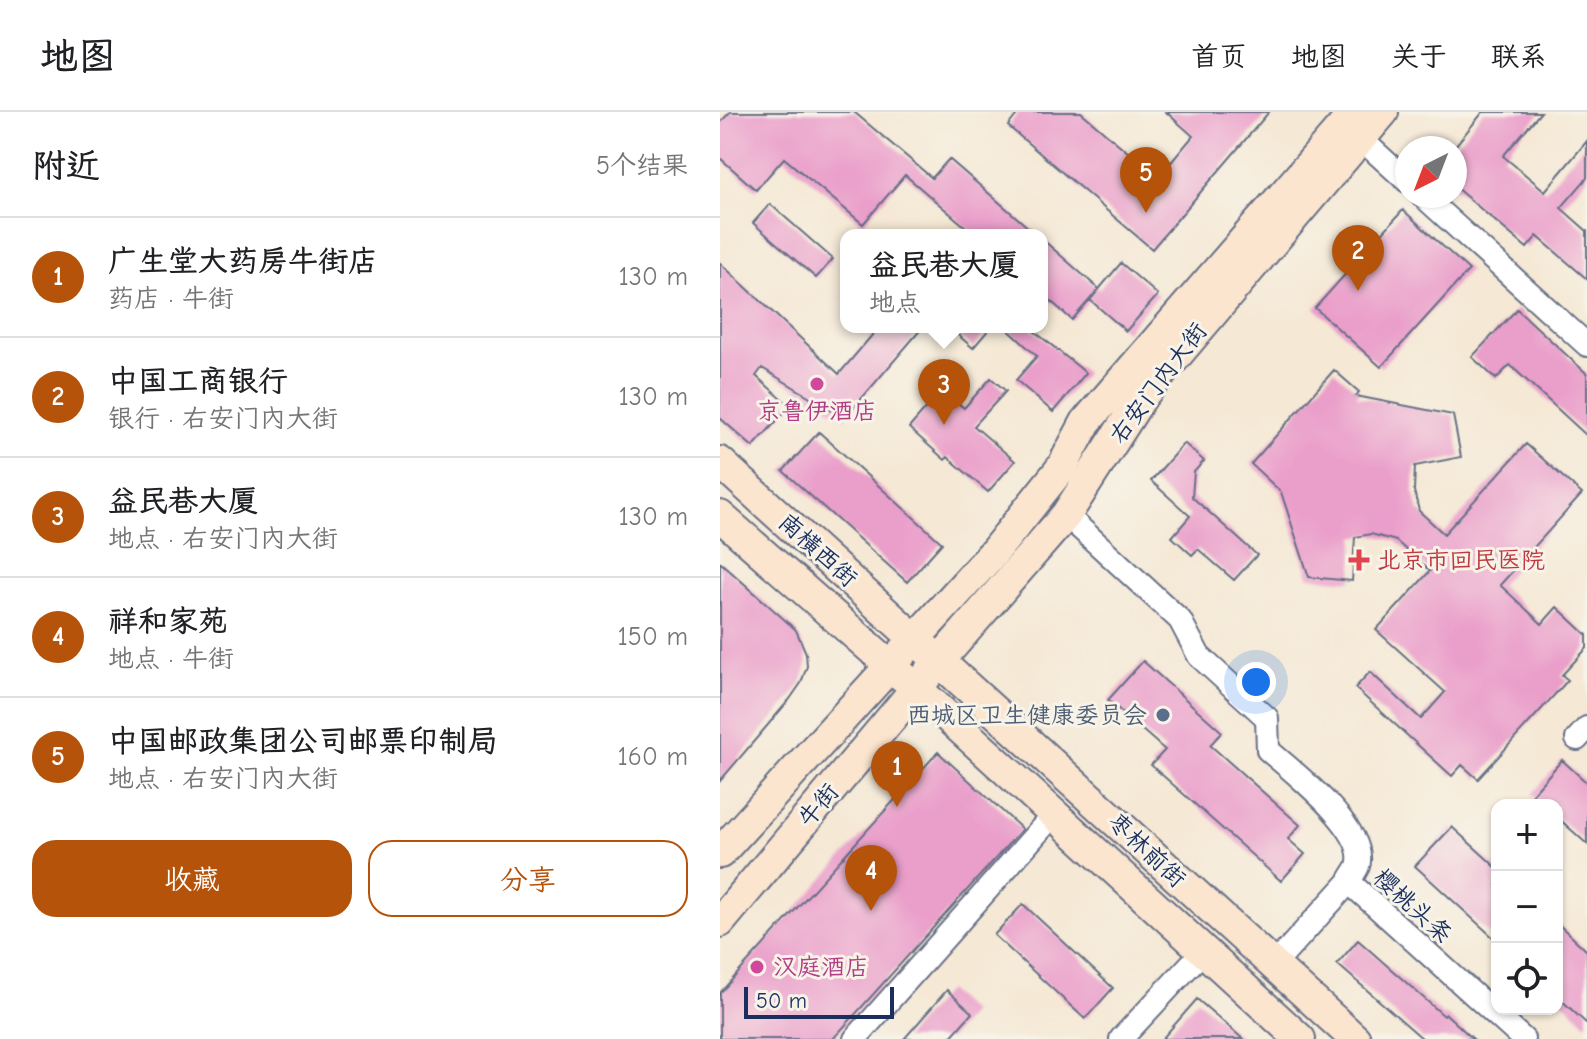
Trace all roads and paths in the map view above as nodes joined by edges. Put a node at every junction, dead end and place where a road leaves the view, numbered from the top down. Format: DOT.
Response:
graph roads {
  1 [pos="1383,112"];
  2 [pos="1353,125"];
  3 [pos="1395,169"];
  4 [pos="1436,208"];
  5 [pos="1587,345"];
  6 [pos="720,462"];
  7 [pos="1066,515"];
  8 [pos="720,516"];
  9 [pos="915,639"];
  10 [pos="940,660"];
  11 [pos="891,667"];
  12 [pos="916,688"];
  13 [pos="1054,814"];
  14 [pos="720,853"];
  15 [pos="1349,882"];
  16 [pos="720,922"];
  17 [pos="1204,950"];
  18 [pos="1273,966"];
  19 [pos="855,1039"];
  20 [pos="1121,1039"];
  21 [pos="1300,1039"];
  22 [pos="1355,1039"];
  23 [pos="1523,1039"];
  1 -- 2 [label="main road, 右安门内大街"];
  2 -- 3 [label="street"];
  2 -- 7 [label="main road, 右安门内大街"];
  2 -- 9 [label="main road, 右安门内大街"];
  4 -- 5 [label="street"];
  6 -- 9 [label="main road, 南横西街"];
  7 -- 10 [label="main road, 右安门内大街"];
  7 -- 15 [label="street, 樱桃头条"];
  8 -- 11 [label="main road, 南横西街"];
  9 -- 10 [label="main road, 南横西街"];
  9 -- 11 [label="main road, 右安门内大街"];
  10 -- 12 [label="main road, 牛街"];
  10 -- 18 [label="main road, 枣林前街"];
  11 -- 12 [label="main road, 南横西街"];
  11 -- 14 [label="main road, 牛街"];
  12 -- 13 [label="main road, 枣林前街"];
  12 -- 16 [label="main road, 牛街"];
  13 -- 17 [label="main road, 枣林前街"];
  13 -- 19 [label="street"];
  15 -- 18 [label="street"];
  15 -- 23 [label="street, 樱桃头条"];
  17 -- 20 [label="street"];
  17 -- 21 [label="main road, 枣林前街"];
  18 -- 22 [label="main road, 枣林前街"];
}
